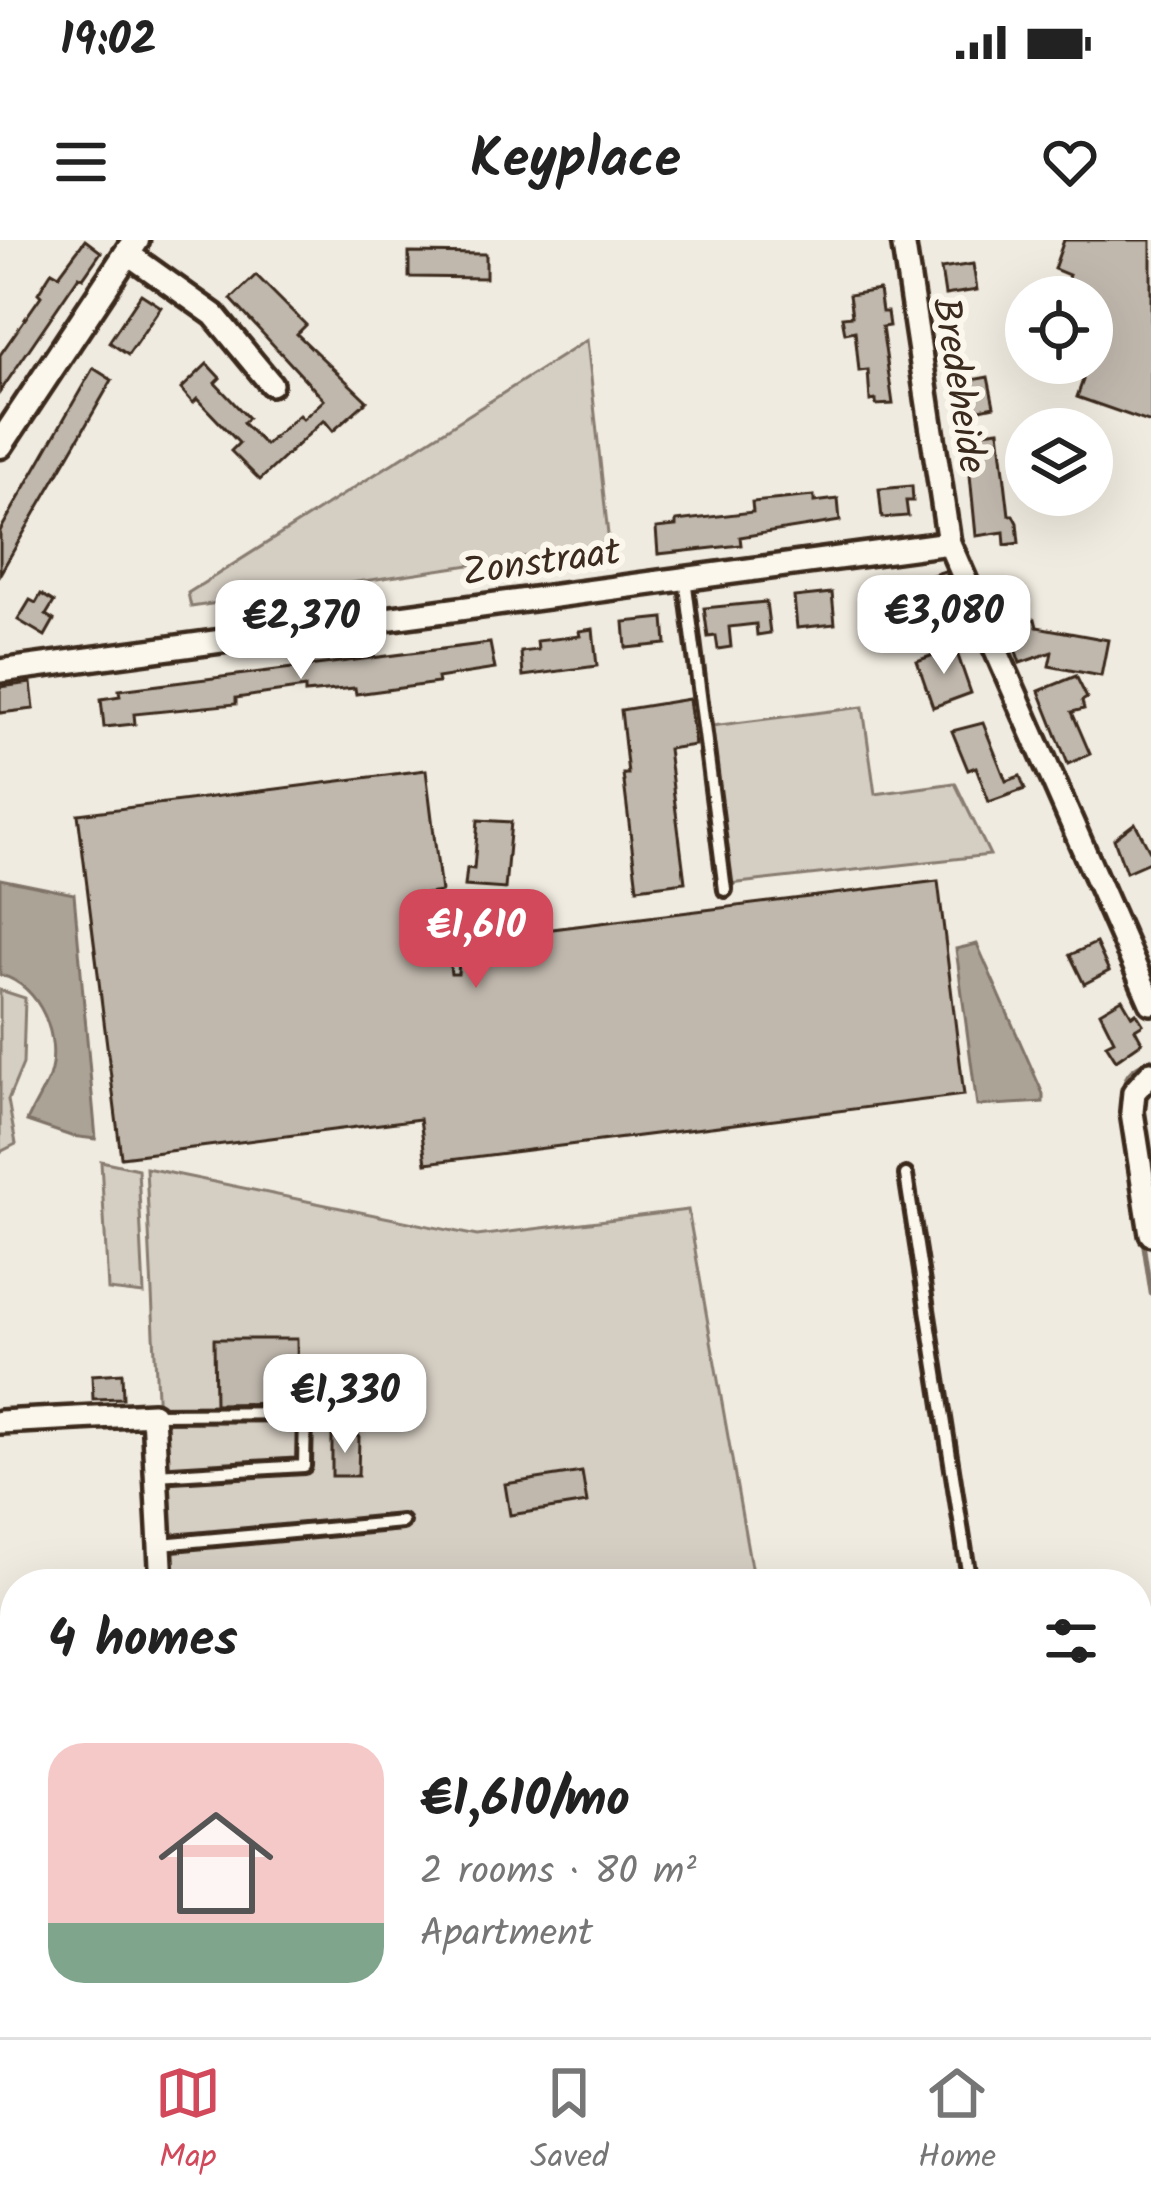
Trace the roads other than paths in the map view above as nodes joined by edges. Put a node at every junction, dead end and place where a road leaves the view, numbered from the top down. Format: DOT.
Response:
graph roads {
  1 [pos="903,240"];
  2 [pos="132,247"];
  3 [pos="271,384"];
  4 [pos="0,445"];
  5 [pos="949,543"];
  6 [pos="686,577"];
  7 [pos="0,671"];
  8 [pos="725,890"];
  9 [pos="1151,1003"];
  10 [pos="1151,1072"];
  11 [pos="906,1175"];
  12 [pos="1151,1234"];
  13 [pos="322,1411"];
  14 [pos="305,1413"];
  15 [pos="153,1414"];
  16 [pos="0,1422"];
  17 [pos="156,1475"];
  18 [pos="403,1522"];
  19 [pos="161,1544"];
  20 [pos="161,1569"];
  21 [pos="968,1569"];
  1 -- 5 [label="street, Bredeheide"];
  2 -- 3 [label="street"];
  2 -- 4 [label="street"];
  5 -- 6 [label="street, Zonstraat"];
  5 -- 9 [label="street, Bredeheide"];
  6 -- 7 [label="street, Zonstraat"];
  6 -- 8 [label="lane"];
  10 -- 12 [label="street"];
  11 -- 21 [label="lane"];
  13 -- 14 [label="lane"];
  14 -- 15 [label="lane"];
  14 -- 17 [label="lane"];
  15 -- 16 [label="street"];
  15 -- 17 [label="street"];
  17 -- 19 [label="street"];
  18 -- 19 [label="lane"];
  19 -- 20 [label="street"];
}
